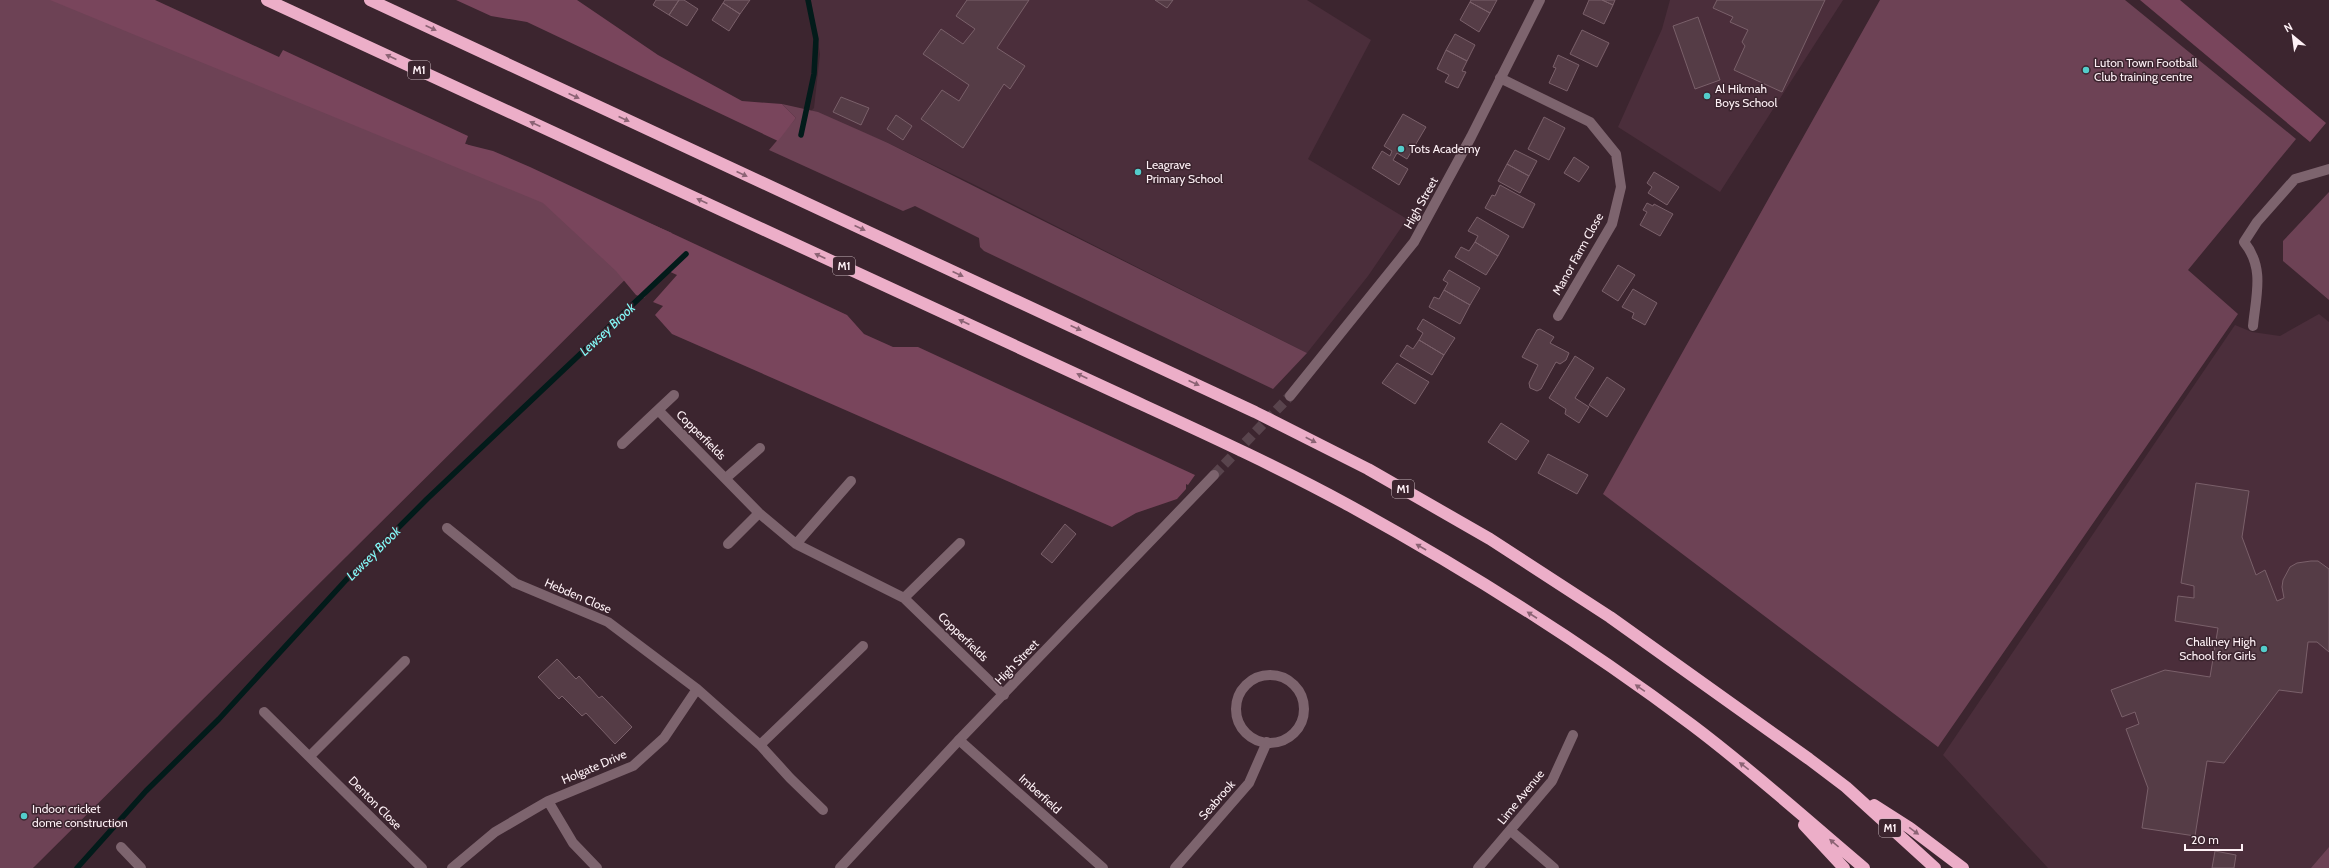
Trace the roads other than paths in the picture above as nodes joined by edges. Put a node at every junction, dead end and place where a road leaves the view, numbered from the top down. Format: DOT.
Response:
graph roads {
  1 [pos="268,0"];
  2 [pos="370,0"];
  3 [pos="1540,0"];
  4 [pos="1500,78"];
  5 [pos="2329,169"];
  6 [pos="1558,316"];
  7 [pos="2253,326"];
  8 [pos="674,395"];
  9 [pos="1290,396"];
  10 [pos="658,410"];
  11 [pos="622,444"];
  12 [pos="760,448"];
  13 [pos="1214,475"];
  14 [pos="726,478"];
  15 [pos="851,481"];
  16 [pos="759,513"];
  17 [pos="447,528"];
  18 [pos="960,543"];
  19 [pos="728,544"];
  20 [pos="796,544"];
  21 [pos="904,598"];
  22 [pos="863,646"];
  23 [pos="405,661"];
  24 [pos="697,689"];
  25 [pos="1004,695"];
  26 [pos="264,712"];
  27 [pos="1573,735"];
  28 [pos="959,740"];
  29 [pos="1266,742"];
  30 [pos="760,745"];
  31 [pos="310,756"];
  32 [pos="1846,787"];
  33 [pos="1774,791"];
  34 [pos="548,801"];
  35 [pos="823,810"];
  36 [pos="1511,830"];
  37 [pos="121,847"];
  38 [pos="142,868"];
  39 [pos="422,868"];
  40 [pos="452,868"];
  41 [pos="597,868"];
  42 [pos="840,868"];
  43 [pos="1103,868"];
  44 [pos="1175,868"];
  45 [pos="1478,868"];
  46 [pos="1554,868"];
  47 [pos="1844,868"];
  48 [pos="1864,868"];
  49 [pos="1935,868"];
  50 [pos="1962,868"];
  33 -- 1 [label="highway, M1, one-way"];
  2 -- 32 [label="highway, M1, one-way"];
  3 -- 4 [label="street, High Street"];
  4 -- 6 [label="street, Manor Farm Close"];
  4 -- 9 [label="street, High Street"];
  5 -- 7 [label="street"];
  8 -- 10 [label="street, Copperfields"];
  10 -- 11 [label="street, Copperfields"];
  10 -- 14 [label="street, Copperfields"];
  12 -- 14 [label="street, Copperfields"];
  13 -- 25 [label="street, High Street"];
  14 -- 16 [label="street, Copperfields"];
  15 -- 20 [label="street"];
  16 -- 19 [label="street"];
  16 -- 20 [label="street, Copperfields"];
  17 -- 24 [label="street, Hebden Close"];
  18 -- 21 [label="street"];
  20 -- 21 [label="street, Copperfields"];
  21 -- 25 [label="street, Copperfields"];
  22 -- 30 [label="street"];
  23 -- 31 [label="street"];
  24 -- 30 [label="street"];
  24 -- 34 [label="street, Holgate Drive"];
  25 -- 28 [label="street, High Street"];
  26 -- 31 [label="street, Denton Close"];
  27 -- 36 [label="street, Lime Avenue"];
  28 -- 42 [label="street, High Street"];
  28 -- 43 [label="street, Imberfield"];
  29 -- 29 [label="street"];
  29 -- 44 [label="street, Seabrook"];
  30 -- 35 [label="street"];
  31 -- 39 [label="street, Denton Close"];
  32 -- 49 [label="highway, M1"];
  32 -- 50 [label="highway, one-way"];
  33 -- 47 [label="highway"];
  48 -- 33 [label="highway, M1, one-way"];
  34 -- 40 [label="street, Holgate Drive"];
  34 -- 41 [label="street"];
  36 -- 45 [label="street, Lime Avenue"];
  36 -- 46 [label="street"];
  37 -- 38 [label="street"];
}
